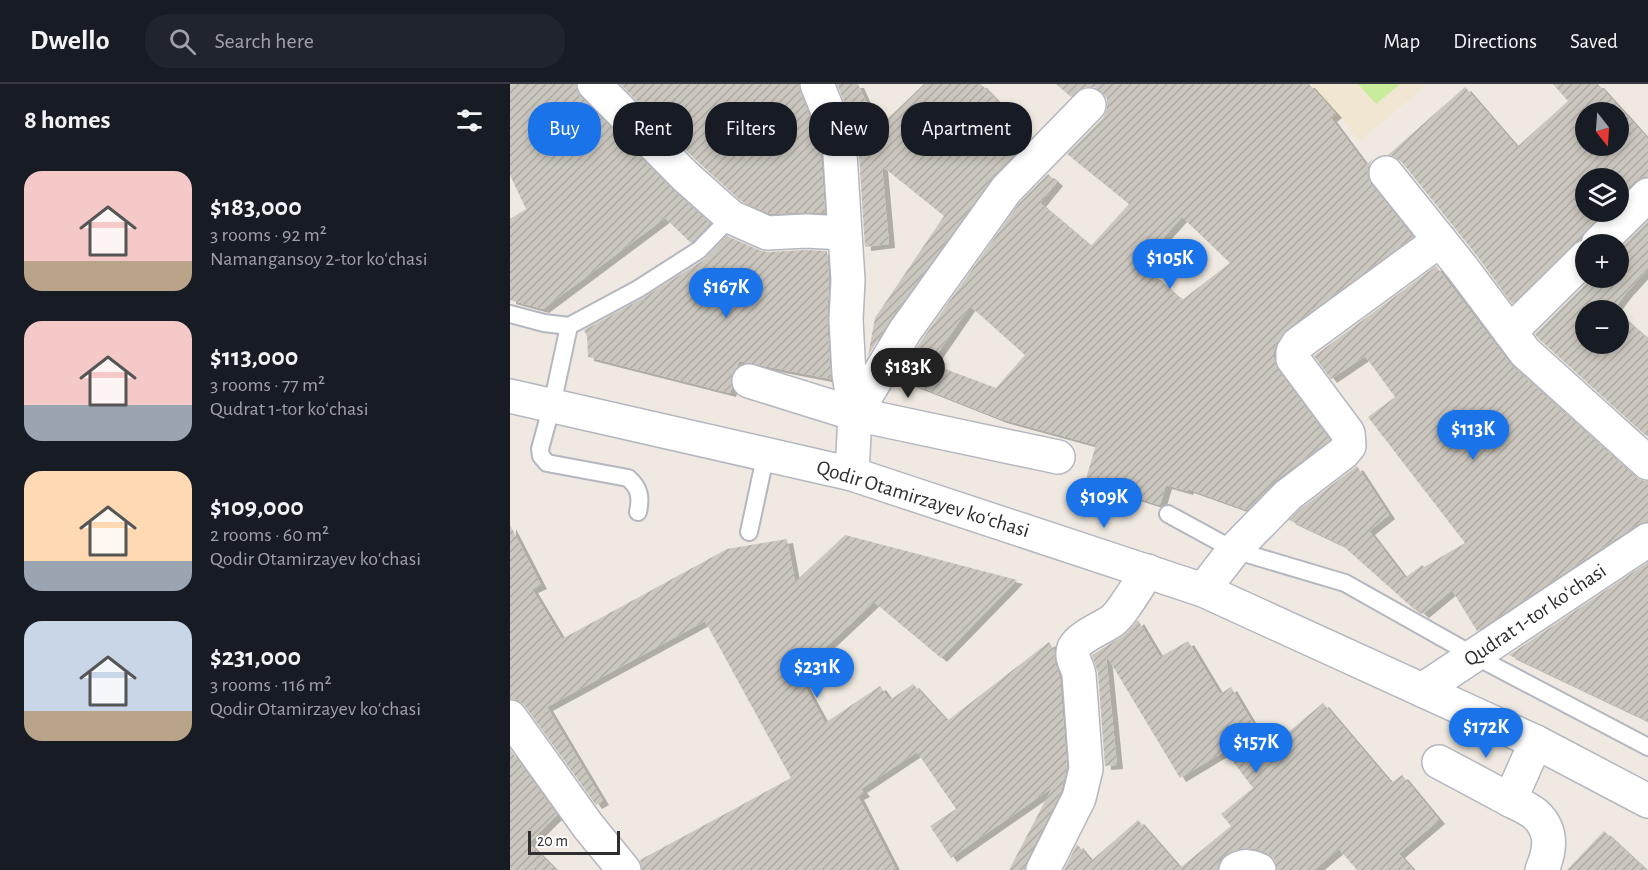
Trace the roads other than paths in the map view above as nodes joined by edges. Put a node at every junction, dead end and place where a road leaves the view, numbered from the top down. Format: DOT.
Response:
graph roads {
  1 [pos="594,84"];
  2 [pos="817,84"];
  3 [pos="1089,105"];
  4 [pos="1386,173"];
  5 [pos="1648,195"];
  6 [pos="731,217"];
  7 [pos="844,233"];
  8 [pos="1608,234"];
  9 [pos="1440,240"];
  10 [pos="1575,268"];
  11 [pos="510,314"];
  12 [pos="569,326"];
  13 [pos="1510,332"];
  14 [pos="749,381"];
  15 [pos="510,396"];
  16 [pos="552,405"];
  17 [pos="855,414"];
  18 [pos="766,453"];
  19 [pos="1058,457"];
  20 [pos="1648,463"];
  21 [pos="852,474"];
  22 [pos="638,512"];
  23 [pos="1168,514"];
  24 [pos="749,532"];
  25 [pos="1648,540"];
  26 [pos="1234,550"];
  27 [pos="1148,571"];
  28 [pos="1203,590"];
  29 [pos="1473,655"];
  30 [pos="1422,690"];
  31 [pos="510,717"];
  32 [pos="1536,742"];
  33 [pos="1648,747"];
  34 [pos="1439,762"];
  35 [pos="1510,800"];
  36 [pos="1648,801"];
  37 [pos="624,870"];
  38 [pos="1043,870"];
  39 [pos="1236,870"];
  40 [pos="1259,870"];
  41 [pos="1542,870"];
  1 -- 6 [label="street"];
  2 -- 7 [label="street"];
  3 -- 17 [label="street"];
  4 -- 9 [label="street"];
  5 -- 8 [label="street"];
  6 -- 7 [label="street"];
  6 -- 12 [label="lane"];
  7 -- 17 [label="street"];
  9 -- 13 [label="street"];
  9 -- 26 [label="street"];
  10 -- 13 [label="street"];
  11 -- 12 [label="lane"];
  12 -- 16 [label="lane"];
  13 -- 20 [label="street"];
  14 -- 17 [label="street"];
  15 -- 16 [label="street, Qodir Otamirzayev koʻchasi"];
  16 -- 18 [label="street, Qodir Otamirzayev koʻchasi"];
  16 -- 22 [label="lane"];
  17 -- 19 [label="street"];
  17 -- 21 [label="street"];
  18 -- 21 [label="street, Qodir Otamirzayev koʻchasi"];
  18 -- 24 [label="lane"];
  21 -- 27 [label="street, Qodir Otamirzayev koʻchasi"];
  23 -- 26 [label="lane"];
  25 -- 29 [label="street, Qudrat 1-tor koʻchasi"];
  26 -- 28 [label="street"];
  26 -- 29 [label="lane"];
  27 -- 28 [label="street, Qodir Otamirzayev koʻchasi"];
  27 -- 38 [label="street"];
  28 -- 30 [label="street, Qodir Otamirzayev koʻchasi"];
  29 -- 30 [label="street, Qudrat 1-tor koʻchasi"];
  29 -- 33 [label="lane"];
  30 -- 32 [label="street, Qodir Otamirzayev koʻchasi"];
  31 -- 37 [label="street"];
  32 -- 35 [label="street"];
  32 -- 36 [label="street, Qodir Otamirzayev koʻchasi"];
  34 -- 35 [label="street"];
  35 -- 41 [label="street"];
  39 -- 40 [label="street"];
}
